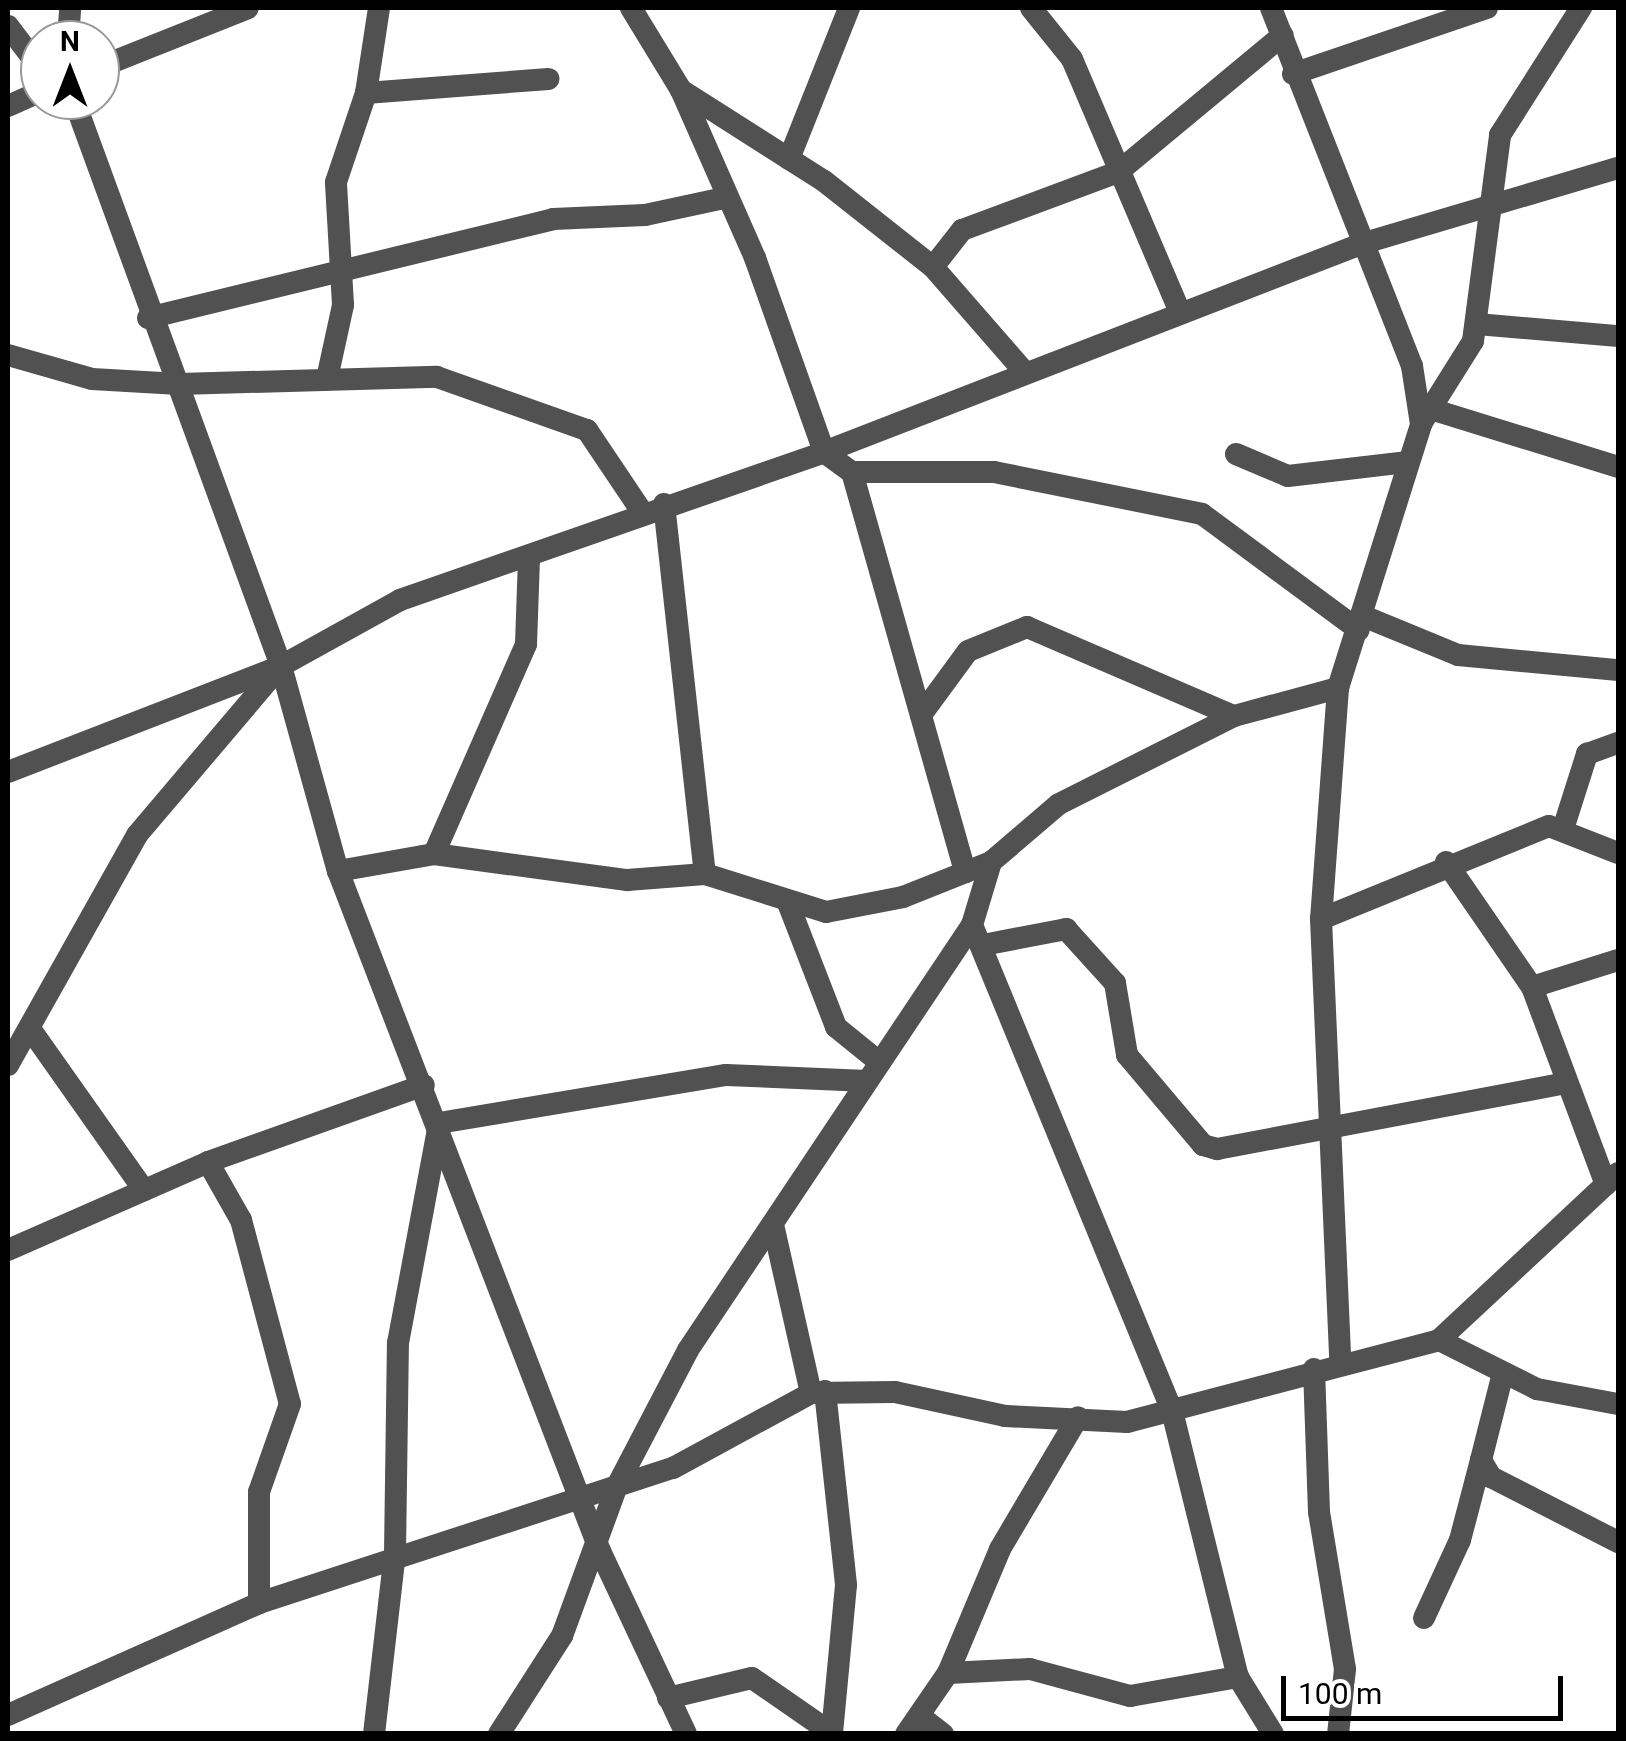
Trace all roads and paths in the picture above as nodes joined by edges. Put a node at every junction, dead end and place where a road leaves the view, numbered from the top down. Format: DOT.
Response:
graph roads {
  1 [pos="248,8"];
  2 [pos="378,8"];
  3 [pos="630,8"];
  4 [pos="849,8"];
  5 [pos="1031,8"];
  6 [pos="1272,8"];
  7 [pos="1487,8"];
  8 [pos="1558,8"];
  9 [pos="1577,17"];
  10 [pos="1282,35"];
  11 [pos="120,59"];
  12 [pos="1293,74"];
  13 [pos="548,78"];
  14 [pos="681,90"];
  15 [pos="366,93"];
  16 [pos="81,120"];
  17 [pos="789,159"];
  18 [pos="1618,168"];
  19 [pos="1118,172"];
  20 [pos="724,198"];
  21 [pos="1493,207"];
  22 [pos="1362,244"];
  23 [pos="932,267"];
  24 [pos="340,268"];
  25 [pos="1179,310"];
  26 [pos="148,318"];
  27 [pos="1477,324"];
  28 [pos="1618,336"];
  29 [pos="8,355"];
  30 [pos="1023,370"];
  31 [pos="328,374"];
  32 [pos="178,384"];
  33 [pos="1427,417"];
  34 [pos="824,452"];
  35 [pos="1236,454"];
  36 [pos="1408,462"];
  37 [pos="1618,467"];
  38 [pos="852,472"];
  39 [pos="653,508"];
  40 [pos="529,558"];
  41 [pos="1361,623"];
  42 [pos="280,666"];
  43 [pos="1618,670"];
  44 [pos="1338,688"];
  45 [pos="921,715"];
  46 [pos="1234,716"];
  47 [pos="1618,742"];
  48 [pos="8,772"];
  49 [pos="1564,826"];
  50 [pos="434,854"];
  51 [pos="1618,854"];
  52 [pos="991,862"];
  53 [pos="1446,862"];
  54 [pos="338,871"];
  55 [pos="965,872"];
  56 [pos="706,874"];
  57 [pos="788,903"];
  58 [pos="1321,919"];
  59 [pos="978,935"];
  60 [pos="1618,960"];
  61 [pos="1532,987"];
  62 [pos="32,1030"];
  63 [pos="8,1064"];
  64 [pos="873,1071"];
  65 [pos="1561,1084"];
  66 [pos="424,1085"];
  67 [pos="439,1123"];
  68 [pos="1332,1127"];
  69 [pos="208,1162"];
  70 [pos="1615,1176"];
  71 [pos="144,1190"];
  72 [pos="774,1229"];
  73 [pos="8,1250"];
  74 [pos="1439,1340"];
  75 [pos="1340,1361"];
  76 [pos="1314,1369"];
  77 [pos="1503,1372"];
  78 [pos="818,1392"];
  79 [pos="1618,1404"];
  80 [pos="1172,1412"];
  81 [pos="1078,1417"];
  82 [pos="1481,1460"];
  83 [pos="617,1486"];
  84 [pos="578,1492"];
  85 [pos="1618,1542"];
  86 [pos="600,1550"];
  87 [pos="395,1554"];
  88 [pos="259,1603"];
  89 [pos="1424,1618"];
  90 [pos="948,1673"];
  91 [pos="1238,1677"];
  92 [pos="668,1698"];
  93 [pos="8,1715"];
  94 [pos="914,1725"];
  95 [pos="832,1733"];
  96 [pos="374,1734"];
  97 [pos="499,1734"];
  98 [pos="686,1734"];
  99 [pos="943,1734"];
  100 [pos="1272,1734"];
  101 [pos="1338,1734"];
  1 -- 11 [label="street"];
  2 -- 15 [label="street"];
  3 -- 14 [label="street"];
  4 -- 17 [label="street"];
  5 -- 19 [label="street"];
  6 -- 10 [label="street"];
  7 -- 12 [label="street"];
  8 -- 9 [label="street"];
  9 -- 21 [label="street"];
  10 -- 12 [label="street"];
  10 -- 19 [label="street"];
  12 -- 22 [label="street"];
  13 -- 15 [label="street"];
  14 -- 17 [label="street"];
  14 -- 20 [label="street"];
  15 -- 24 [label="street"];
  16 -- 26 [label="street"];
  17 -- 23 [label="street"];
  18 -- 21 [label="street"];
  19 -- 23 [label="street"];
  19 -- 25 [label="street"];
  20 -- 24 [label="street"];
  20 -- 34 [label="street"];
  21 -- 22 [label="street"];
  21 -- 27 [label="street"];
  22 -- 25 [label="street"];
  22 -- 33 [label="street"];
  23 -- 30 [label="street"];
  24 -- 26 [label="street"];
  24 -- 31 [label="street"];
  25 -- 30 [label="street"];
  26 -- 32 [label="street"];
  27 -- 28 [label="street"];
  27 -- 33 [label="street"];
  29 -- 32 [label="street"];
  30 -- 34 [label="street"];
  31 -- 32 [label="street"];
  31 -- 39 [label="street"];
  32 -- 42 [label="street"];
  33 -- 36 [label="street"];
  33 -- 37 [label="street"];
  34 -- 38 [label="street"];
  34 -- 39 [label="street"];
  35 -- 36 [label="street"];
  36 -- 41 [label="street"];
  38 -- 41 [label="street"];
  38 -- 45 [label="street"];
  39 -- 40 [label="street"];
  39 -- 56 [label="street"];
  40 -- 42 [label="street"];
  40 -- 50 [label="street"];
  41 -- 43 [label="street"];
  41 -- 44 [label="street"];
  42 -- 48 [label="street"];
  42 -- 54 [label="street"];
  42 -- 62 [label="street"];
  44 -- 46 [label="street"];
  44 -- 58 [label="street"];
  45 -- 46 [label="street"];
  45 -- 55 [label="street"];
  46 -- 52 [label="street"];
  47 -- 49 [label="street"];
  49 -- 51 [label="street"];
  49 -- 53 [label="street"];
  50 -- 54 [label="street"];
  50 -- 56 [label="street"];
  52 -- 55 [label="street"];
  52 -- 59 [label="street"];
  53 -- 58 [label="street"];
  53 -- 61 [label="street"];
  54 -- 66 [label="street"];
  55 -- 57 [label="street"];
  56 -- 57 [label="street"];
  57 -- 64 [label="street"];
  58 -- 68 [label="street"];
  59 -- 64 [label="street"];
  59 -- 68 [label="street"];
  59 -- 80 [label="street"];
  60 -- 61 [label="street"];
  61 -- 65 [label="street"];
  62 -- 63 [label="street"];
  62 -- 71 [label="street"];
  64 -- 67 [label="street"];
  64 -- 72 [label="street"];
  65 -- 68 [label="street"];
  65 -- 70 [label="street"];
  66 -- 67 [label="street"];
  66 -- 69 [label="street"];
  67 -- 84 [label="street"];
  67 -- 87 [label="street"];
  68 -- 75 [label="street"];
  69 -- 71 [label="street"];
  69 -- 88 [label="street"];
  70 -- 74 [label="street"];
  71 -- 73 [label="street"];
  72 -- 78 [label="street"];
  72 -- 83 [label="street"];
  74 -- 75 [label="street"];
  74 -- 77 [label="street"];
  75 -- 76 [label="street"];
  76 -- 80 [label="street"];
  76 -- 101 [label="street"];
  77 -- 79 [label="street"];
  77 -- 82 [label="street"];
  78 -- 81 [label="street"];
  78 -- 83 [label="street"];
  78 -- 95 [label="street"];
  80 -- 81 [label="street"];
  80 -- 91 [label="street"];
  81 -- 90 [label="street"];
  82 -- 85 [label="street"];
  82 -- 89 [label="street"];
  83 -- 84 [label="street"];
  83 -- 86 [label="street"];
  84 -- 86 [label="street"];
  84 -- 87 [label="street"];
  86 -- 92 [label="street"];
  86 -- 97 [label="street"];
  87 -- 88 [label="street"];
  87 -- 96 [label="street"];
  88 -- 93 [label="street"];
  90 -- 91 [label="street"];
  90 -- 94 [label="street"];
  91 -- 100 [label="street"];
  92 -- 95 [label="street"];
  92 -- 98 [label="street"];
  94 -- 99 [label="street"];
}
